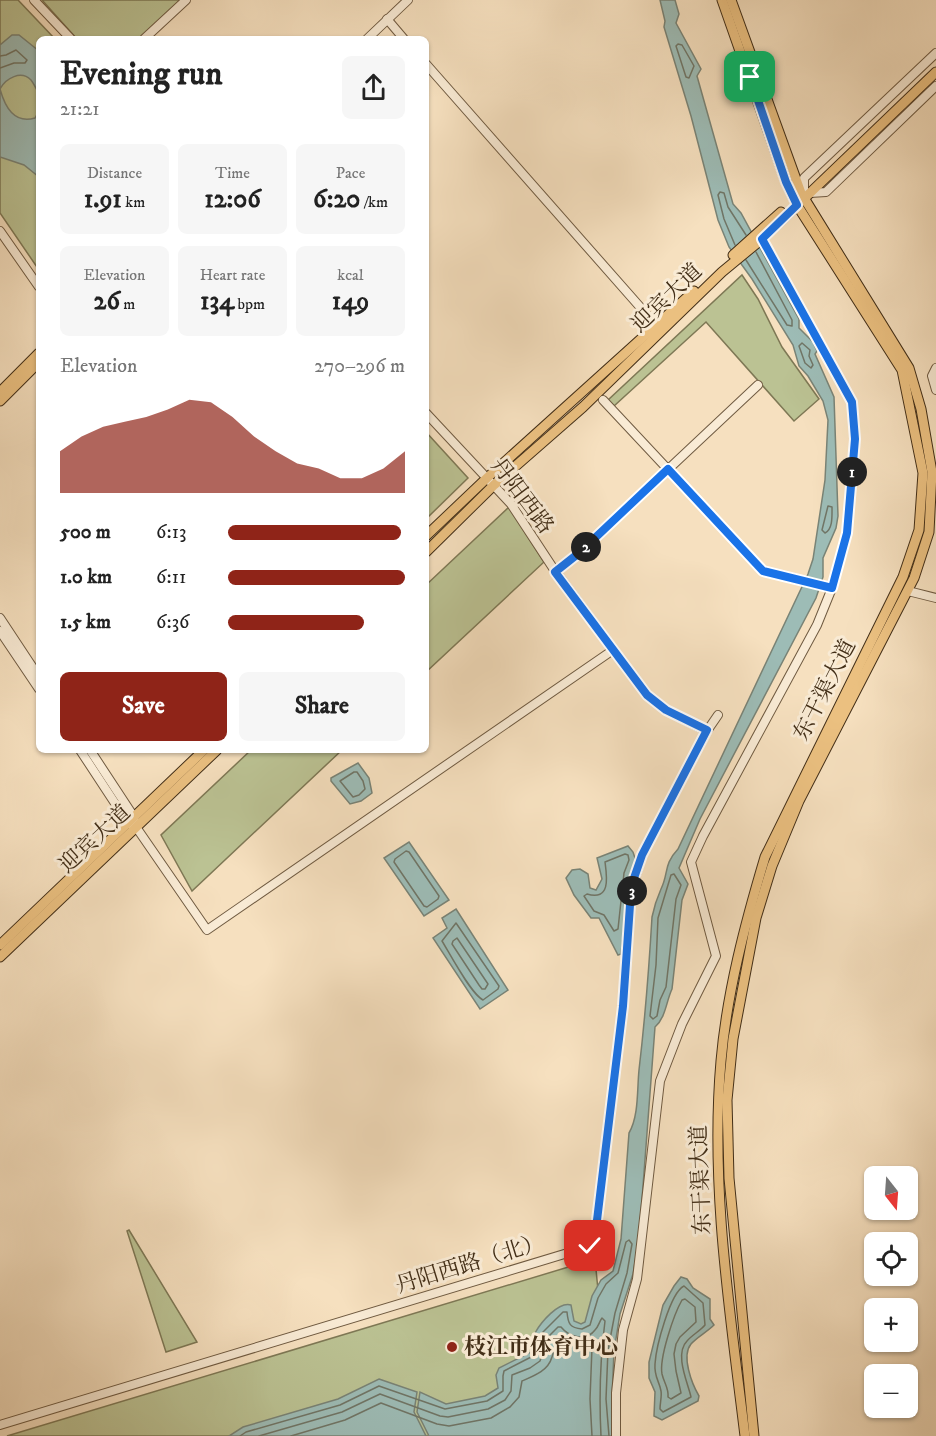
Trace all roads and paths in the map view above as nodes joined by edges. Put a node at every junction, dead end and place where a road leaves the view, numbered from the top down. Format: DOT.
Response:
graph roads {
  1 [pos="34,0"];
  2 [pos="186,0"];
  3 [pos="408,0"];
  4 [pos="722,0"];
  5 [pos="731,0"];
  6 [pos="387,19"];
  7 [pos="67,36"];
  8 [pos="147,36"];
  9 [pos="370,36"];
  10 [pos="402,36"];
  11 [pos="936,53"];
  12 [pos="936,64"];
  13 [pos="429,66"];
  14 [pos="936,72"];
  15 [pos="936,86"];
  16 [pos="802,197"];
  17 [pos="0,231"];
  18 [pos="756,240"];
  19 [pos="730,262"];
  20 [pos="36,283"];
  21 [pos="648,316"];
  22 [pos="36,356"];
  23 [pos="36,365"];
  24 [pos="936,368"];
  25 [pos="758,385"];
  26 [pos="936,390"];
  27 [pos="0,392"];
  28 [pos="603,400"];
  29 [pos="0,401"];
  30 [pos="429,416"];
  31 [pos="668,469"];
  32 [pos="488,477"];
  33 [pos="923,482"];
  34 [pos="494,485"];
  35 [pos="934,493"];
  36 [pos="933,506"];
  37 [pos="429,533"];
  38 [pos="429,549"];
  39 [pos="555,572"];
  40 [pos="832,588"];
  41 [pos="908,591"];
  42 [pos="936,598"];
  43 [pos="0,618"];
  44 [pos="0,631"];
  45 [pos="613,650"];
  46 [pos="36,673"];
  47 [pos="36,684"];
  48 [pos="718,715"];
  49 [pos="707,730"];
  50 [pos="82,753"];
  51 [pos="92,753"];
  52 [pos="201,753"];
  53 [pos="214,753"];
  54 [pos="133,822"];
  55 [pos="0,945"];
  56 [pos="0,957"];
  57 [pos="0,1425"];
  58 [pos="616,1436"];
  59 [pos="745,1436"];
  60 [pos="754,1436"];
  1 -- 7 [label="street"];
  2 -- 8 [label="street"];
  3 -- 6 [label="street"];
  4 -- 16 [label="main road, 东干渠大道"];
  5 -- 16 [label="main road, 东干渠大道"];
  6 -- 9 [label="street"];
  6 -- 10 [label="street"];
  11 -- 16 [label="street"];
  12 -- 16 [label="main road, 迎宾大道"];
  13 -- 21 [label="street"];
  14 -- 16 [label="main road, 迎宾大道"];
  15 -- 16 [label="street"];
  16 -- 18 [label="main road, 迎宾大道"];
  16 -- 33 [label="main road, 东干渠大道"];
  16 -- 35 [label="main road, 东干渠大道"];
  17 -- 20 [label="street"];
  18 -- 19 [label="main road, 迎宾大道"];
  18 -- 40 [label="street"];
  19 -- 32 [label="main road, 迎宾大道"];
  19 -- 34 [label="main road, 迎宾大道"];
  22 -- 27 [label="main road"];
  23 -- 29 [label="main road"];
  24 -- 26 [label="street"];
  25 -- 31 [label="street"];
  28 -- 31 [label="street"];
  30 -- 32 [label="street, 丹阳西路"];
  31 -- 39 [label="street"];
  31 -- 40 [label="street"];
  32 -- 34 [label="street, 丹阳西路"];
  32 -- 37 [label="main road, 迎宾大道"];
  33 -- 35 [label="street"];
  33 -- 59 [label="main road, 东干渠大道"];
  34 -- 38 [label="main road, 迎宾大道"];
  34 -- 39 [label="street, 丹阳西路"];
  35 -- 36 [label="main road, 东干渠大道"];
  36 -- 41 [label="main road, 东干渠大道"];
  39 -- 45 [label="street, 丹阳西路"];
  40 -- 58 [label="street"];
  41 -- 42 [label="street"];
  41 -- 60 [label="main road, 东干渠大道"];
  43 -- 46 [label="street"];
  44 -- 47 [label="street"];
  45 -- 49 [label="street, 丹阳西路"];
  45 -- 54 [label="street"];
  48 -- 49 [label="street, 丹阳西路（北）"];
  49 -- 57 [label="street, 丹阳西路（北）"];
  50 -- 54 [label="street"];
  51 -- 54 [label="street"];
  52 -- 54 [label="main road, 迎宾大道"];
  53 -- 54 [label="main road, 迎宾大道"];
  54 -- 55 [label="main road, 迎宾大道"];
  54 -- 56 [label="main road, 迎宾大道"];
}
